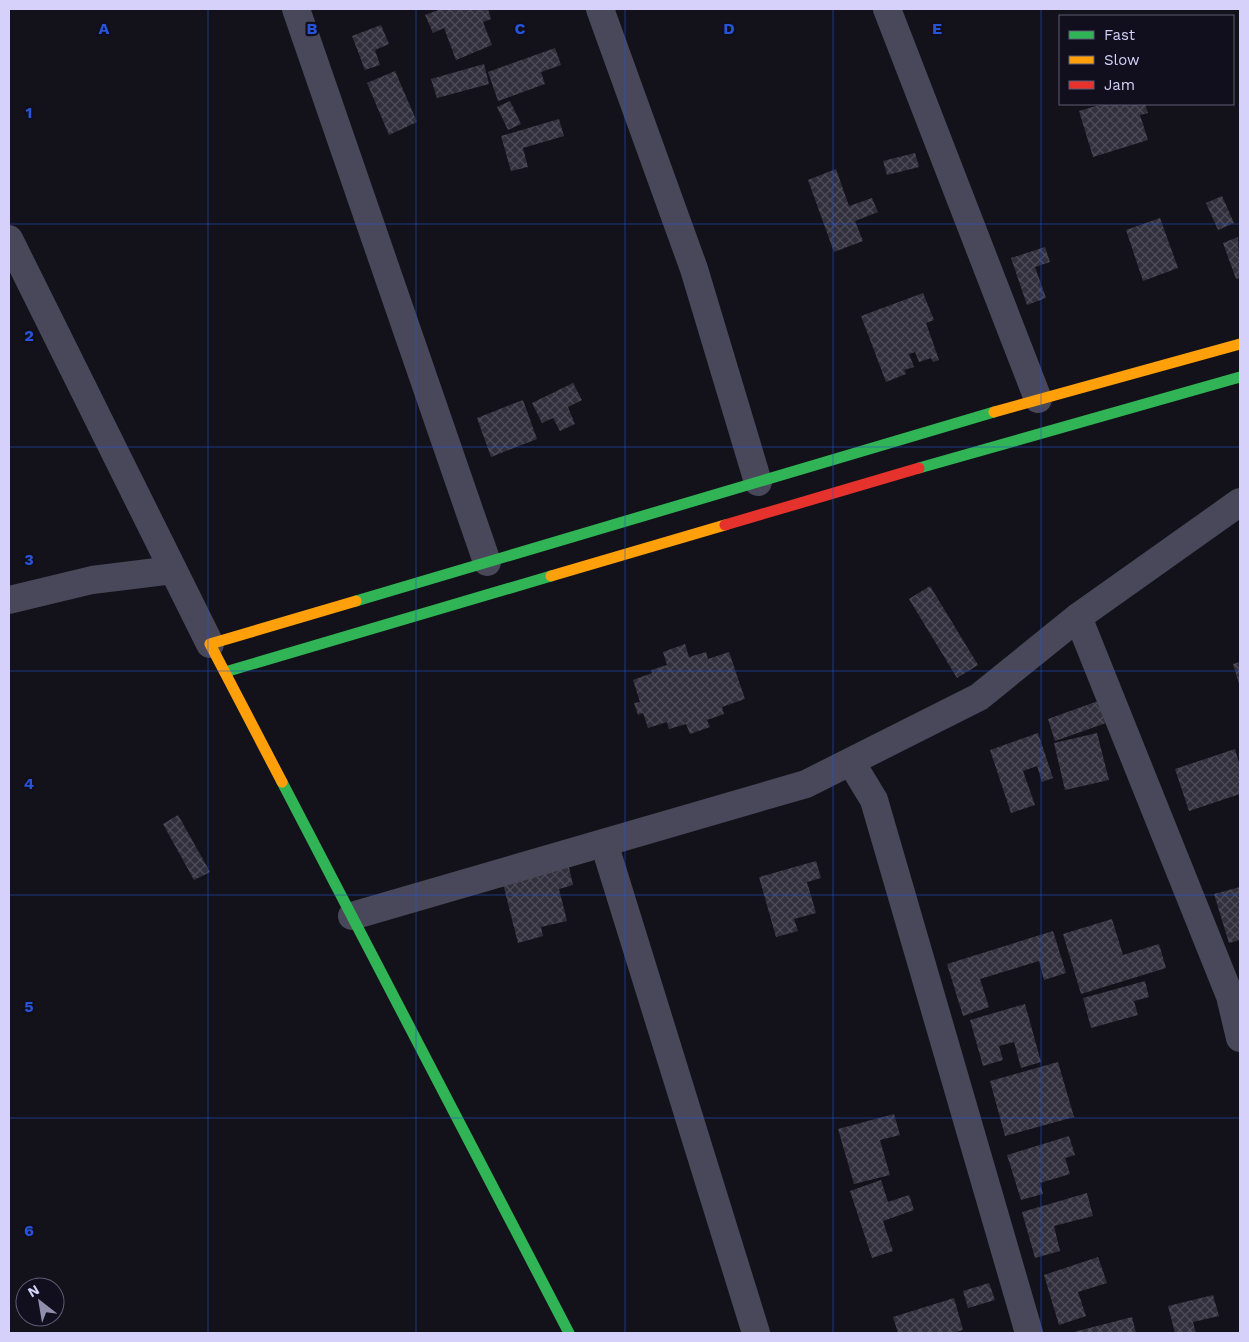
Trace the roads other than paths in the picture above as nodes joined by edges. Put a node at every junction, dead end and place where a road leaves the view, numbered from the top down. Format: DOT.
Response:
graph roads {
  1 [pos="296,9"];
  2 [pos="600,9"];
  3 [pos="887,9"];
  4 [pos="9,239"];
  5 [pos="1240,344"];
  6 [pos="1240,377"];
  7 [pos="1038,399"];
  8 [pos="758,482"];
  9 [pos="1240,502"];
  10 [pos="487,562"];
  11 [pos="173,570"];
  12 [pos="9,600"];
  13 [pos="1078,617"];
  14 [pos="210,644"];
  15 [pos="225,672"];
  16 [pos="851,762"];
  17 [pos="604,843"];
  18 [pos="352,916"];
  19 [pos="1240,1038"];
  20 [pos="569,1333"];
  21 [pos="756,1333"];
  22 [pos="1029,1333"];
  1 -- 10 [label="street"];
  2 -- 8 [label="street"];
  3 -- 7 [label="street"];
  4 -- 11 [label="street"];
  5 -- 7 [label="street"];
  6 -- 15 [label="street"];
  7 -- 8 [label="street"];
  8 -- 10 [label="street"];
  9 -- 13 [label="street"];
  10 -- 14 [label="street"];
  11 -- 12 [label="street"];
  11 -- 14 [label="street"];
  13 -- 16 [label="street"];
  13 -- 19 [label="street"];
  14 -- 15 [label="street"];
  15 -- 18 [label="street"];
  16 -- 17 [label="street"];
  16 -- 22 [label="street"];
  17 -- 18 [label="street"];
  17 -- 21 [label="street"];
  18 -- 20 [label="street"];
}
